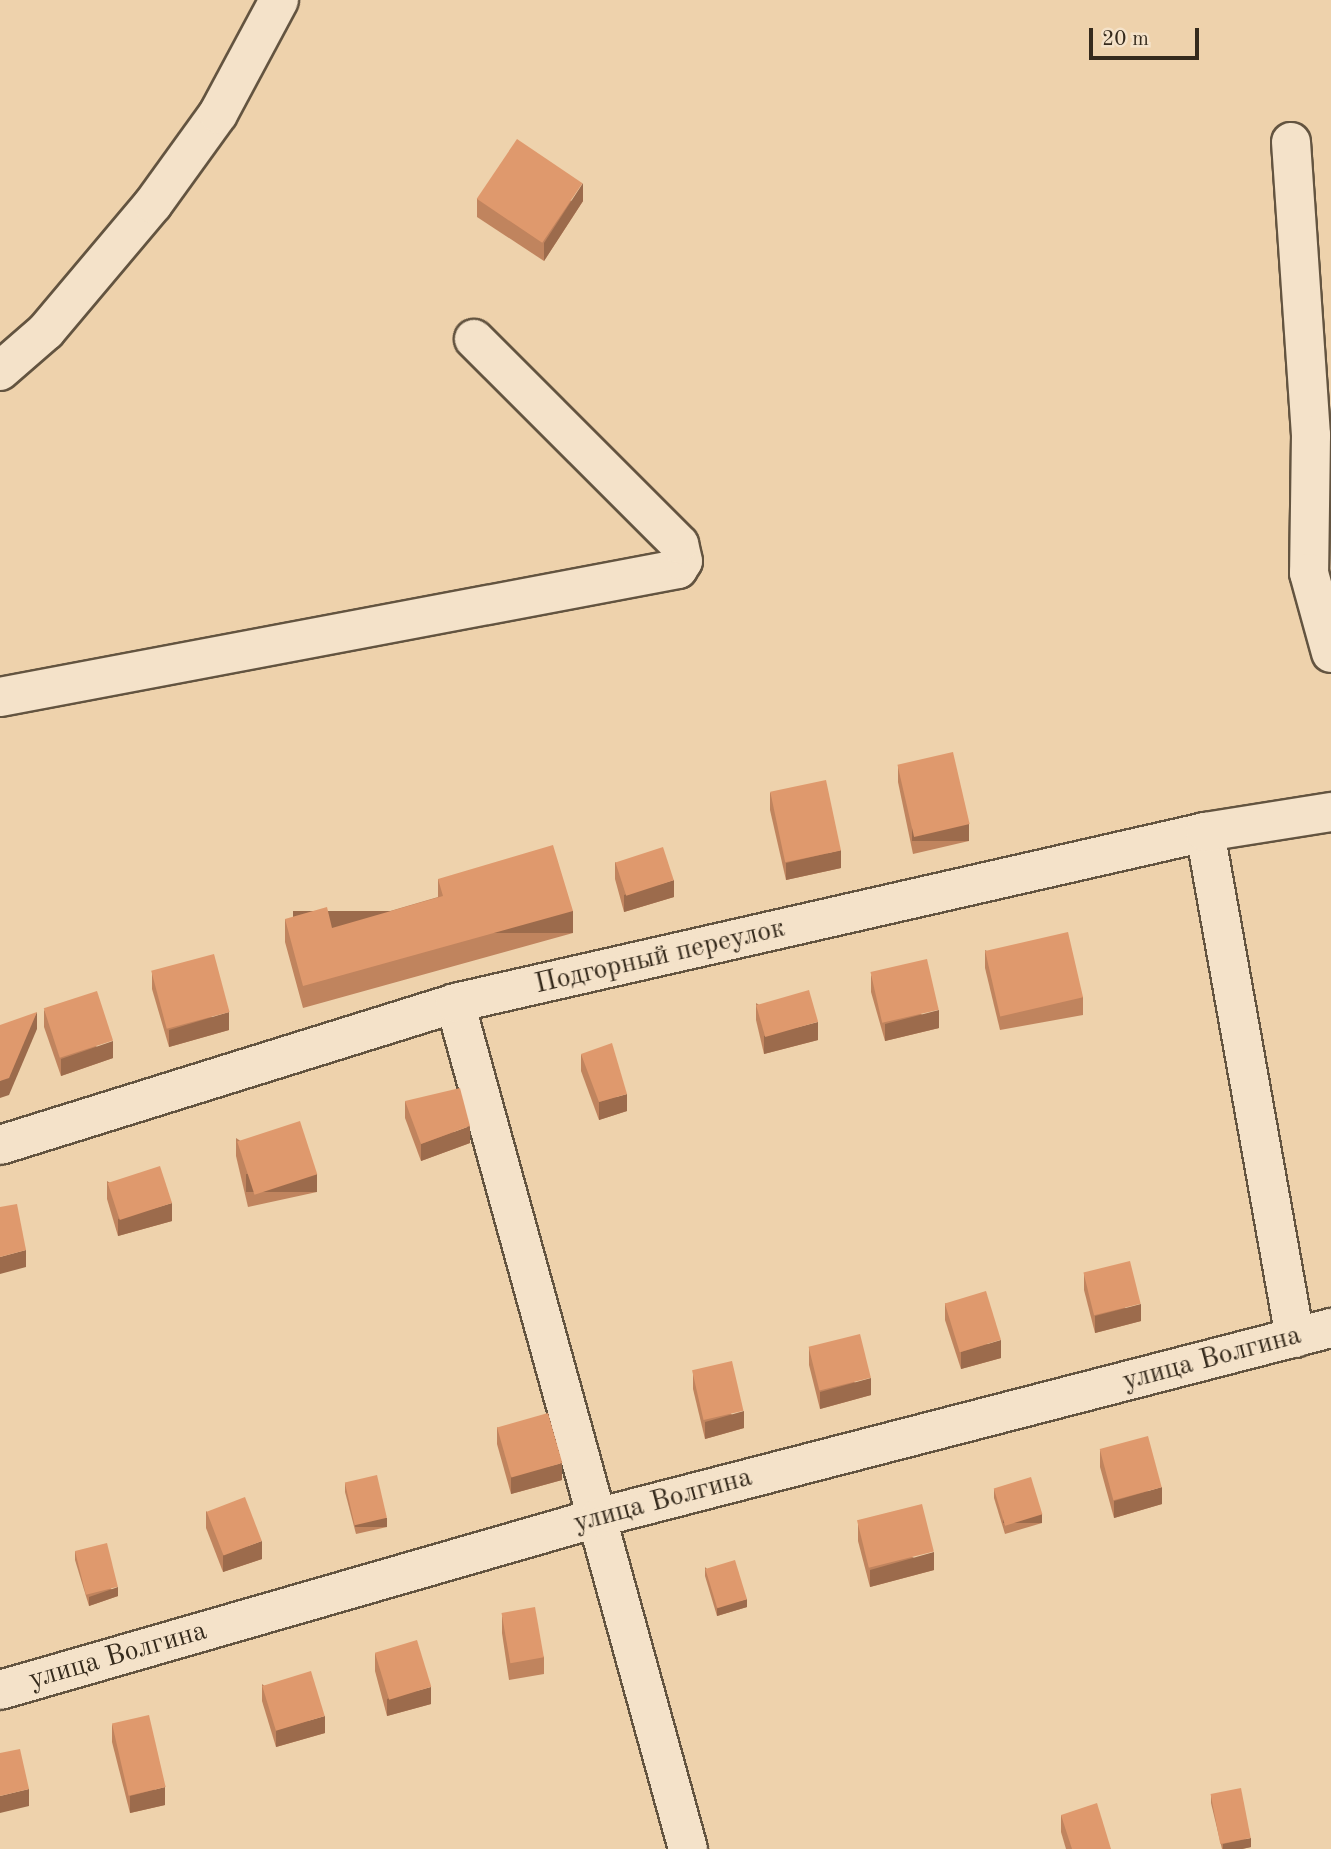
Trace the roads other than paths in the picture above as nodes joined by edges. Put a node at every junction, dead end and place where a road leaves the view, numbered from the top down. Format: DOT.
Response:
graph roads {
  1 [pos="279,0"];
  2 [pos="1291,142"];
  3 [pos="474,338"];
  4 [pos="0,371"];
  5 [pos="1331,653"];
  6 [pos="0,697"];
  7 [pos="1331,812"];
  8 [pos="1205,832"];
  9 [pos="456,1003"];
  10 [pos="0,1145"];
  11 [pos="1331,1328"];
  12 [pos="1295,1338"];
  13 [pos="600,1517"];
  14 [pos="0,1690"];
  15 [pos="688,1849"];
  1 -- 4 [label="street"];
  2 -- 5 [label="street"];
  3 -- 6 [label="street"];
  7 -- 8 [label="street, Подгорный переулок"];
  8 -- 9 [label="street, Подгорный переулок"];
  8 -- 12 [label="street"];
  9 -- 10 [label="street, Подгорный переулок"];
  9 -- 13 [label="street"];
  11 -- 12 [label="street, улица Волгина"];
  12 -- 13 [label="street, улица Волгина"];
  13 -- 14 [label="street, улица Волгина"];
  13 -- 15 [label="street"];
}
